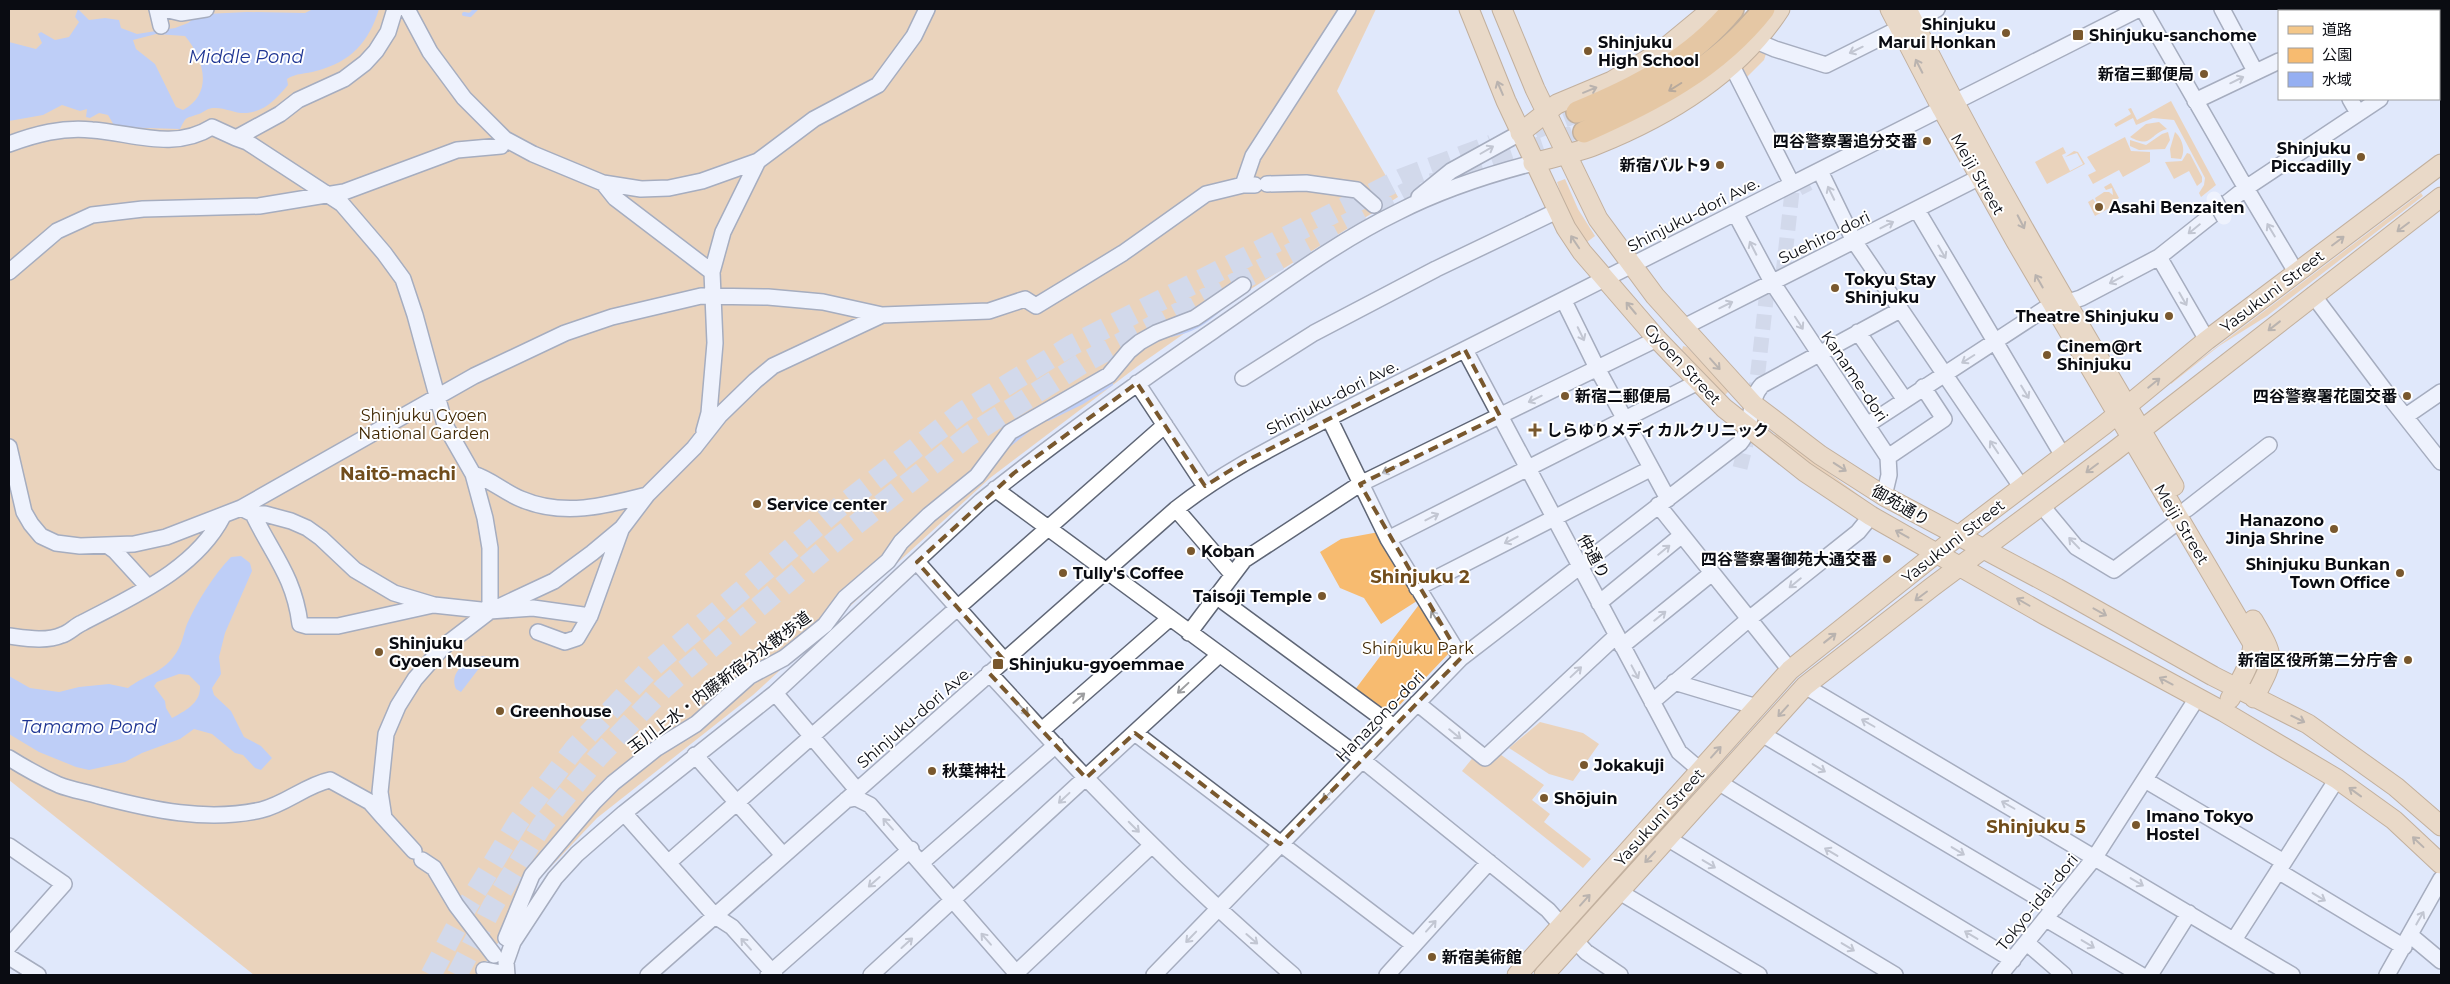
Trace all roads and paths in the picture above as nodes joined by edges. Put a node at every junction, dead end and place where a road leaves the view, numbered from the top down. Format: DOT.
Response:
graph roads {
  1 [pos="157,9"];
  2 [pos="164,9"];
  3 [pos="206,9"];
  4 [pos="395,9"];
  5 [pos="406,9"];
  6 [pos="927,9"];
  7 [pos="1348,9"];
  8 [pos="1469,9"];
  9 [pos="1502,9"];
  10 [pos="1712,9"];
  11 [pos="1733,9"];
  12 [pos="1764,9"];
  13 [pos="1780,9"];
  14 [pos="1890,9"];
  15 [pos="1937,9"];
  16 [pos="2138,9"];
  17 [pos="2143,9"];
  18 [pos="2222,9"];
  19 [pos="1907,20"];
  20 [pos="161,26"];
  21 [pos="1756,41"];
  22 [pos="2278,61"];
  23 [pos="2440,62"];
  24 [pos="1731,64"];
  25 [pos="2441,69"];
  26 [pos="2255,71"];
  27 [pos="2351,100"];
  28 [pos="2378,100"];
  29 [pos="2195,101"];
  30 [pos="1948,106"];
  31 [pos="1547,111"];
  32 [pos="2358,113"];
  33 [pos="1520,133"];
  34 [pos="236,138"];
  35 [pos="505,139"];
  36 [pos="9,144"];
  37 [pos="1566,154"];
  38 [pos="758,162"];
  39 [pos="1533,163"];
  40 [pos="2441,164"];
  41 [pos="1460,165"];
  42 [pos="1820,171"];
  43 [pos="1980,177"];
  44 [pos="603,183"];
  45 [pos="1466,183"];
  46 [pos="1792,184"];
  47 [pos="1255,185"];
  48 [pos="2246,188"];
  49 [pos="2210,191"];
  50 [pos="328,196"];
  51 [pos="2441,197"];
  52 [pos="1374,205"];
  53 [pos="1405,209"];
  54 [pos="1917,210"];
  55 [pos="1557,211"];
  56 [pos="1735,213"];
  57 [pos="2224,217"];
  58 [pos="1854,242"];
  59 [pos="2159,257"];
  60 [pos="1632,265"];
  61 [pos="9,272"];
  62 [pos="712,272"];
  63 [pos="2296,272"];
  64 [pos="1606,280"];
  65 [pos="1772,282"];
  66 [pos="1242,285"];
  67 [pos="2314,295"];
  68 [pos="711,296"];
  69 [pos="1564,301"];
  70 [pos="2060,305"];
  71 [pos="1900,310"];
  72 [pos="882,315"];
  73 [pos="1682,328"];
  74 [pos="1858,332"];
  75 [pos="1657,338"];
  76 [pos="2207,340"];
  77 [pos="1995,342"];
  78 [pos="1465,350"];
  79 [pos="1819,353"];
  80 [pos="1597,368"];
  81 [pos="1944,373"];
  82 [pos="1243,378"];
  83 [pos="1698,382"];
  84 [pos="1137,383"];
  85 [pos="1923,387"];
  86 [pos="2441,392"];
  87 [pos="436,396"];
  88 [pos="1905,400"];
  89 [pos="1753,404"];
  90 [pos="2121,410"];
  91 [pos="1500,416"];
  92 [pos="2406,416"];
  93 [pos="1328,418"];
  94 [pos="1625,420"];
  95 [pos="1165,425"];
  96 [pos="1867,426"];
  97 [pos="1748,427"];
  98 [pos="2136,434"];
  99 [pos="703,436"];
  100 [pos="2269,445"];
  101 [pos="9,447"];
  102 [pos="2063,456"];
  103 [pos="1888,457"];
  104 [pos="2441,462"];
  105 [pos="1528,469"];
  106 [pos="1650,470"];
  107 [pos="473,474"];
  108 [pos="1360,484"];
  109 [pos="1204,486"];
  110 [pos="2022,488"];
  111 [pos="995,489"];
  112 [pos="647,494"];
  113 [pos="1884,496"];
  114 [pos="1663,502"];
  115 [pos="2042,506"];
  116 [pos="1176,509"];
  117 [pos="247,511"];
  118 [pos="2183,514"];
  119 [pos="223,516"];
  120 [pos="1871,516"];
  121 [pos="1554,518"];
  122 [pos="622,528"];
  123 [pos="1048,528"];
  124 [pos="1682,535"];
  125 [pos="1958,536"];
  126 [pos="1388,539"];
  127 [pos="108,546"];
  128 [pos="1983,549"];
  129 [pos="1937,553"];
  130 [pos="917,562"];
  131 [pos="1579,565"];
  132 [pos="1960,566"];
  133 [pos="1106,572"];
  134 [pos="1712,573"];
  135 [pos="1232,574"];
  136 [pos="148,587"];
  137 [pos="1417,588"];
  138 [pos="1216,596"];
  139 [pos="1599,603"];
  140 [pos="434,605"];
  141 [pos="957,608"];
  142 [pos="490,611"];
  143 [pos="590,616"];
  144 [pos="1170,618"];
  145 [pos="1749,619"];
  146 [pos="538,632"];
  147 [pos="1189,633"];
  148 [pos="2142,635"];
  149 [pos="9,636"];
  150 [pos="1619,641"];
  151 [pos="1219,654"];
  152 [pos="1461,658"];
  153 [pos="1004,660"];
  154 [pos="2128,660"];
  155 [pos="1790,670"];
  156 [pos="990,673"];
  157 [pos="1674,682"];
  158 [pos="1806,686"];
  159 [pos="2236,688"];
  160 [pos="775,693"];
  161 [pos="2198,698"];
  162 [pos="2254,698"];
  163 [pos="1652,702"];
  164 [pos="1417,703"];
  165 [pos="1757,707"];
  166 [pos="2224,712"];
  167 [pos="1394,727"];
  168 [pos="1042,730"];
  169 [pos="1135,733"];
  170 [pos="1762,734"];
  171 [pos="812,736"];
  172 [pos="1056,745"];
  173 [pos="696,755"];
  174 [pos="9,758"];
  175 [pos="1362,760"];
  176 [pos="1700,770"];
  177 [pos="1086,778"];
  178 [pos="2337,779"];
  179 [pos="2145,780"];
  180 [pos="1718,782"];
  181 [pos="852,795"];
  182 [pos="737,803"];
  183 [pos="624,813"];
  184 [pos="384,818"];
  185 [pos="2441,826"];
  186 [pos="1667,838"];
  187 [pos="1280,844"];
  188 [pos="1152,845"];
  189 [pos="9,846"];
  190 [pos="911,850"];
  191 [pos="783,855"];
  192 [pos="2094,857"];
  193 [pos="1488,862"];
  194 [pos="668,863"];
  195 [pos="921,863"];
  196 [pos="2441,864"];
  197 [pos="2281,867"];
  198 [pos="2441,879"];
  199 [pos="1618,892"];
  200 [pos="953,902"];
  201 [pos="1218,909"];
  202 [pos="2189,913"];
  203 [pos="2051,914"];
  204 [pos="715,916"];
  205 [pos="1562,926"];
  206 [pos="506,938"];
  207 [pos="1575,940"];
  208 [pos="2234,940"];
  209 [pos="2407,941"];
  210 [pos="2027,943"];
  211 [pos="1414,945"];
  212 [pos="9,946"];
  213 [pos="494,954"];
  214 [pos="9,957"];
  215 [pos="2013,960"];
  216 [pos="2441,961"];
  217 [pos="2267,969"];
  218 [pos="1286,973"];
  219 [pos="772,974"];
  220 [pos="38,975"];
  221 [pos="502,975"];
  222 [pos="648,975"];
  223 [pos="871,975"];
  224 [pos="1016,975"];
  225 [pos="1154,975"];
  226 [pos="1387,975"];
  227 [pos="1517,975"];
  228 [pos="1544,975"];
  229 [pos="1620,975"];
  230 [pos="1759,975"];
  231 [pos="1895,975"];
  232 [pos="2000,975"];
  233 [pos="2064,975"];
  234 [pos="2141,975"];
  235 [pos="2150,975"];
  236 [pos="2292,975"];
  237 [pos="2387,975"];
  1 -- 20 [label="street"];
  2 -- 3 [label="street"];
  4 -- 34 [label="street"];
  5 -- 35 [label="street"];
  6 -- 38 [label="street"];
  7 -- 47 [label="street"];
  33 -- 8 [label="main road, Gyoen Street, one-way"];
  9 -- 31 [label="main road, Gyoen Street"];
  31 -- 10 [label="main road, one-way"];
  12 -- 11 [label="highway, one-way"];
  13 -- 21 [label="main road"];
  14 -- 19 [label="main road"];
  15 -- 19 [label="street"];
  16 -- 30 [label="street, Shinjuku-dori Ave."];
  17 -- 29 [label="street"];
  18 -- 26 [label="street"];
  19 -- 21 [label="street, one-way"];
  19 -- 30 [label="main road"];
  21 -- 24 [label="main road"];
  22 -- 26 [label="street"];
  23 -- 25 [label="street"];
  24 -- 37 [label="main road"];
  24 -- 46 [label="street"];
  29 -- 26 [label="street, one-way"];
  27 -- 32 [label="street"];
  28 -- 32 [label="street"];
  29 -- 48 [label="street"];
  30 -- 42 [label="street, Shinjuku-dori Ave."];
  30 -- 43 [label="main road, Meiji Street"];
  30 -- 70 [label="main road, Meiji Street, one-way"];
  31 -- 33 [label="main road"];
  31 -- 37 [label="main road, Gyoen Street"];
  32 -- 48 [label="street"];
  33 -- 39 [label="main road, Gyoen Street"];
  41 -- 33 [label="street, one-way"];
  34 -- 36 [label="street"];
  34 -- 50 [label="street"];
  35 -- 44 [label="street"];
  35 -- 50 [label="street"];
  37 -- 39 [label="main road"];
  37 -- 60 [label="main road, Gyoen Street"];
  38 -- 44 [label="street"];
  38 -- 62 [label="street"];
  39 -- 45 [label="street"];
  39 -- 55 [label="main road, Gyoen Street"];
  63 -- 40 [label="main road, Yasukuni Street, one-way"];
  41 -- 45 [label="street"];
  41 -- 53 [label="street"];
  42 -- 46 [label="street, Shinjuku-dori Ave."];
  58 -- 42 [label="street, one-way"];
  43 -- 54 [label="street, Suehiro-dori"];
  70 -- 43 [label="main road, Meiji Street, one-way"];
  44 -- 62 [label="street"];
  45 -- 53 [label="street"];
  46 -- 56 [label="street, Shinjuku-dori Ave."];
  47 -- 52 [label="street"];
  47 -- 72 [label="street"];
  48 -- 59 [label="street, one-way"];
  63 -- 48 [label="street, one-way"];
  49 -- 57 [label="street, bridge"];
  50 -- 61 [label="street"];
  50 -- 87 [label="street"];
  51 -- 67 [label="main road, Yasukuni Street, one-way"];
  53 -- 84 [label="street"];
  58 -- 54 [label="street, Suehiro-dori, one-way"];
  54 -- 77 [label="street, one-way"];
  64 -- 55 [label="main road, Gyoen Street, one-way"];
  55 -- 82 [label="street"];
  56 -- 60 [label="street, Shinjuku-dori Ave."];
  65 -- 56 [label="street, Kaname-dori, one-way"];
  58 -- 65 [label="street, Suehiro-dori"];
  58 -- 71 [label="street"];
  59 -- 70 [label="street, one-way"];
  59 -- 76 [label="street, one-way"];
  60 -- 64 [label="street, Shinjuku-dori Ave."];
  60 -- 73 [label="main road, Gyoen Street"];
  62 -- 68 [label="street"];
  63 -- 76 [label="main road, Yasukuni Street"];
  64 -- 69 [label="street, Shinjuku-dori Ave."];
  75 -- 64 [label="main road, Gyoen Street, one-way"];
  73 -- 65 [label="street, Suehiro-dori, one-way"];
  65 -- 79 [label="street, Kaname-dori, one-way"];
  66 -- 206 [label="street, 玉川上水・内藤新宿分水散歩道"];
  67 -- 92 [label="street"];
  67 -- 98 [label="main road, Yasukuni Street, one-way"];
  68 -- 72 [label="street"];
  68 -- 87 [label="street"];
  68 -- 99 [label="street"];
  69 -- 78 [label="street, Shinjuku-dori Ave."];
  69 -- 80 [label="street, one-way"];
  70 -- 77 [label="street"];
  70 -- 90 [label="main road, Meiji Street"];
  71 -- 74 [label="street, Hanazono-dori"];
  71 -- 81 [label="street"];
  72 -- 99 [label="street"];
  73 -- 89 [label="main road, 御苑通り, one-way"];
  74 -- 79 [label="street, Hanazono-dori"];
  74 -- 88 [label="street"];
  75 -- 80 [label="street"];
  75 -- 83 [label="main road, Gyoen Street"];
  90 -- 76 [label="main road, Yasukuni Street, one-way"];
  77 -- 81 [label="street, one-way"];
  77 -- 102 [label="street, one-way"];
  78 -- 91 [label="street, 仲通り"];
  78 -- 93 [label="street, Shinjuku-dori Ave."];
  79 -- 89 [label="street, Hanazono-dori"];
  79 -- 96 [label="street, Kaname-dori"];
  80 -- 91 [label="street, one-way"];
  80 -- 94 [label="street"];
  81 -- 85 [label="street"];
  110 -- 81 [label="street, one-way"];
  83 -- 94 [label="street"];
  83 -- 97 [label="main road, Gyoen Street"];
  84 -- 95 [label="street"];
  84 -- 111 [label="street"];
  85 -- 88 [label="street"];
  85 -- 103 [label="street"];
  86 -- 92 [label="street"];
  87 -- 107 [label="street"];
  87 -- 117 [label="street"];
  88 -- 96 [label="street"];
  89 -- 97 [label="street, Hanazono-dori"];
  89 -- 113 [label="main road, 御苑通り, one-way"];
  90 -- 98 [label="main road, Meiji Street"];
  90 -- 102 [label="main road, Yasukuni Street"];
  91 -- 105 [label="street, 仲通り"];
  91 -- 108 [label="street, one-way"];
  92 -- 104 [label="street"];
  93 -- 108 [label="street"];
  93 -- 109 [label="street, Shinjuku-dori Ave."];
  94 -- 105 [label="street"];
  94 -- 106 [label="street"];
  95 -- 109 [label="street"];
  95 -- 123 [label="street"];
  96 -- 103 [label="street, Kaname-dori"];
  97 -- 114 [label="street, Hanazono-dori"];
  97 -- 120 [label="main road, Gyoen Street"];
  98 -- 115 [label="main road, Yasukuni Street, one-way"];
  98 -- 118 [label="main road, Meiji Street"];
  99 -- 112 [label="street"];
  100 -- 118 [label="street"];
  101 -- 127 [label="street"];
  102 -- 110 [label="main road, Yasukuni Street"];
  103 -- 113 [label="street"];
  105 -- 121 [label="street, 仲通り"];
  126 -- 105 [label="street, one-way"];
  106 -- 114 [label="street"];
  106 -- 121 [label="street"];
  107 -- 112 [label="street"];
  107 -- 142 [label="street"];
  108 -- 126 [label="street"];
  108 -- 135 [label="street"];
  109 -- 116 [label="street, Shinjuku-dori Ave."];
  110 -- 125 [label="main road, Yasukuni Street"];
  111 -- 123 [label="street"];
  111 -- 130 [label="street"];
  112 -- 122 [label="street"];
  113 -- 125 [label="main road, 御苑通り"];
  114 -- 124 [label="street"];
  114 -- 131 [label="street, Hanazono-dori"];
  118 -- 115 [label="street, one-way"];
  115 -- 128 [label="main road, Yasukuni Street"];
  116 -- 133 [label="street, Shinjuku-dori Ave."];
  116 -- 135 [label="street"];
  117 -- 119 [label="street"];
  117 -- 140 [label="street"];
  117 -- 140 [label="street"];
  118 -- 159 [label="main road, Meiji Street"];
  118 -- 162 [label="main road, Meiji Street"];
  119 -- 127 [label="street"];
  119 -- 136 [label="street"];
  129 -- 120 [label="main road, Gyoen Street, one-way"];
  120 -- 145 [label="street, one-way"];
  121 -- 131 [label="street, 仲通り"];
  121 -- 137 [label="street, one-way"];
  122 -- 142 [label="street"];
  122 -- 143 [label="street"];
  123 -- 133 [label="street"];
  123 -- 141 [label="street"];
  124 -- 134 [label="street"];
  139 -- 124 [label="street, one-way"];
  125 -- 128 [label="main road, 御苑通り"];
  125 -- 129 [label="main road, Yasukuni Street"];
  126 -- 137 [label="street"];
  127 -- 136 [label="street"];
  128 -- 132 [label="main road, Yasukuni Street"];
  128 -- 148 [label="main road, 御苑通り, one-way"];
  129 -- 132 [label="main road, Gyoen Street"];
  155 -- 129 [label="main road, Yasukuni Street, one-way"];
  130 -- 141 [label="street"];
  130 -- 160 [label="street"];
  131 -- 139 [label="street, 仲通り"];
  131 -- 152 [label="street, Hanazono-dori"];
  154 -- 132 [label="main road, one-way"];
  132 -- 158 [label="main road, Yasukuni Street, one-way"];
  133 -- 144 [label="street"];
  133 -- 153 [label="street, Shinjuku-dori Ave."];
  134 -- 145 [label="street"];
  150 -- 134 [label="street, one-way"];
  135 -- 138 [label="street"];
  136 -- 149 [label="street"];
  152 -- 137 [label="street, one-way"];
  138 -- 147 [label="street"];
  138 -- 167 [label="street"];
  139 -- 150 [label="street, 仲通り"];
  140 -- 142 [label="street"];
  141 -- 153 [label="street"];
  141 -- 171 [label="street"];
  142 -- 143 [label="street"];
  142 -- 184 [label="street"];
  143 -- 146 [label="street"];
  144 -- 147 [label="street"];
  168 -- 144 [label="street, one-way"];
  145 -- 155 [label="street"];
  145 -- 157 [label="street"];
  147 -- 151 [label="street"];
  148 -- 154 [label="main road"];
  148 -- 159 [label="main road, 御苑通り"];
  150 -- 163 [label="street, 仲通り, one-way"];
  164 -- 150 [label="street, one-way"];
  151 -- 169 [label="street, one-way"];
  151 -- 175 [label="street"];
  152 -- 164 [label="street, Hanazono-dori"];
  153 -- 156 [label="street, Shinjuku-dori Ave."];
  161 -- 154 [label="main road, one-way"];
  155 -- 165 [label="main road, Yasukuni Street"];
  156 -- 168 [label="street, one-way"];
  156 -- 181 [label="street, Shinjuku-dori Ave."];
  157 -- 163 [label="street"];
  157 -- 165 [label="street"];
  158 -- 170 [label="main road, Yasukuni Street, one-way"];
  192 -- 158 [label="street, one-way"];
  159 -- 162 [label="main road, 御苑通り"];
  159 -- 166 [label="main road, Meiji Street"];
  160 -- 171 [label="street"];
  160 -- 173 [label="street"];
  161 -- 166 [label="main road"];
  161 -- 179 [label="street, Tokyo-idai-dori"];
  162 -- 185 [label="main road, one-way"];
  163 -- 176 [label="street, 仲通り"];
  164 -- 167 [label="street, Hanazono-dori"];
  176 -- 165 [label="main road, Yasukuni Street, one-way"];
  166 -- 178 [label="main road"];
  167 -- 175 [label="street, Hanazono-dori"];
  168 -- 172 [label="street"];
  169 -- 177 [label="street"];
  169 -- 187 [label="street"];
  170 -- 180 [label="main road, Yasukuni Street"];
  170 -- 203 [label="street, one-way"];
  171 -- 181 [label="street"];
  171 -- 182 [label="street"];
  172 -- 177 [label="street"];
  172 -- 195 [label="street"];
  173 -- 182 [label="street"];
  173 -- 183 [label="street"];
  174 -- 184 [label="street"];
  175 -- 187 [label="street, Hanazono-dori, one-way"];
  175 -- 193 [label="street"];
  176 -- 180 [label="main road"];
  205 -- 176 [label="main road, Yasukuni Street, one-way"];
  177 -- 188 [label="street, one-way"];
  177 -- 200 [label="street, one-way"];
  196 -- 178 [label="main road, one-way"];
  178 -- 197 [label="street"];
  179 -- 192 [label="street, Tokyo-idai-dori"];
  179 -- 197 [label="street"];
  180 -- 186 [label="main road, Yasukuni Street"];
  215 -- 180 [label="street, one-way"];
  190 -- 181 [label="street, one-way"];
  181 -- 191 [label="street, Shinjuku-dori Ave."];
  182 -- 191 [label="street"];
  182 -- 194 [label="street"];
  183 -- 194 [label="street"];
  183 -- 221 [label="street"];
  184 -- 213 [label="street"];
  186 -- 199 [label="main road, Yasukuni Street, one-way"];
  186 -- 231 [label="street, one-way"];
  187 -- 201 [label="street, Hanazono-dori"];
  187 -- 211 [label="street"];
  188 -- 201 [label="street"];
  188 -- 224 [label="street"];
  189 -- 212 [label="street"];
  190 -- 195 [label="street"];
  190 -- 219 [label="street, one-way"];
  191 -- 204 [label="street, Shinjuku-dori Ave."];
  192 -- 202 [label="street, one-way"];
  192 -- 203 [label="street, Tokyo-idai-dori"];
  193 -- 205 [label="street"];
  211 -- 193 [label="street, one-way"];
  194 -- 204 [label="street"];
  195 -- 200 [label="street"];
  197 -- 208 [label="street"];
  197 -- 209 [label="street, one-way"];
  209 -- 198 [label="street, one-way"];
  199 -- 207 [label="main road, Yasukuni Street"];
  199 -- 230 [label="street"];
  223 -- 200 [label="street, one-way"];
  224 -- 200 [label="street, one-way"];
  201 -- 218 [label="street, one-way"];
  201 -- 225 [label="street, Hanazono-dori, one-way"];
  202 -- 208 [label="street"];
  202 -- 235 [label="street"];
  203 -- 210 [label="street, Tokyo-idai-dori"];
  203 -- 234 [label="street, one-way"];
  219 -- 204 [label="street, one-way"];
  204 -- 222 [label="street, Shinjuku-dori Ave."];
  205 -- 207 [label="main road"];
  205 -- 227 [label="main road, Yasukuni Street"];
  207 -- 228 [label="main road, Yasukuni Street"];
  207 -- 229 [label="street"];
  208 -- 217 [label="street"];
  209 -- 216 [label="street"];
  209 -- 237 [label="street"];
  210 -- 215 [label="street, Tokyo-idai-dori"];
  210 -- 233 [label="street"];
  211 -- 226 [label="street"];
  214 -- 220 [label="street"];
  215 -- 232 [label="street, Tokyo-idai-dori"];
  217 -- 236 [label="street"];
}
